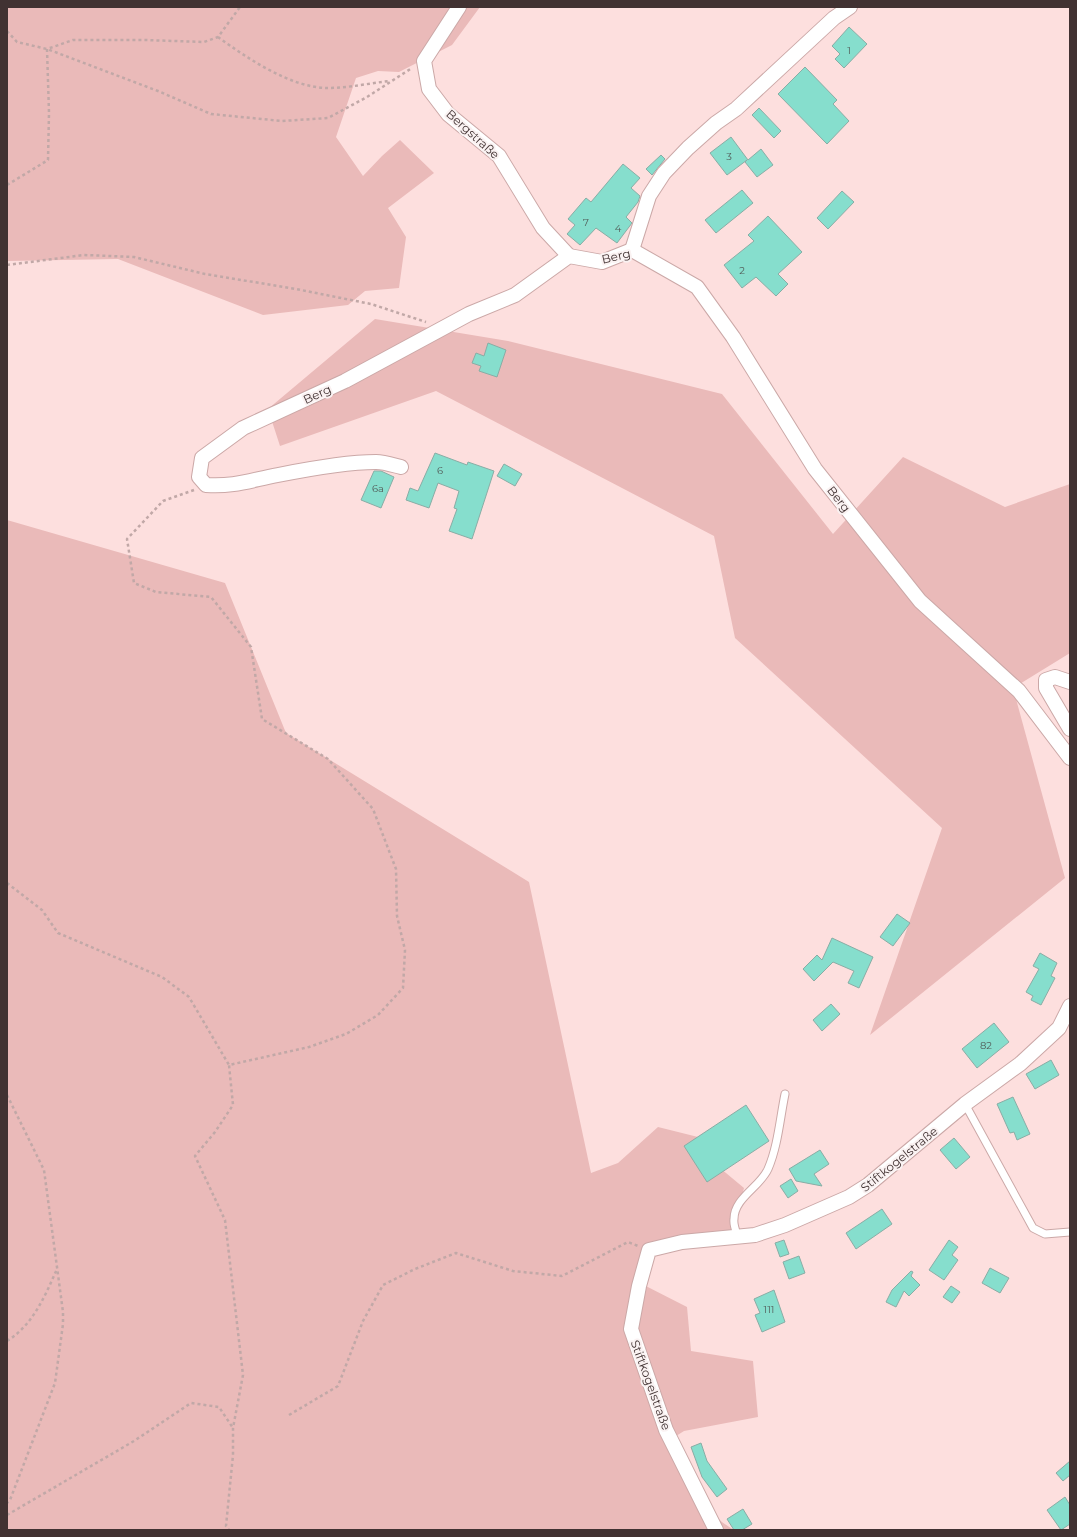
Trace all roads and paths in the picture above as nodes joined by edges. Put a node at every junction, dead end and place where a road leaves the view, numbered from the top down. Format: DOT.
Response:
graph roads {
  1 [pos="240,7"];
  2 [pos="459,7"];
  3 [pos="850,7"];
  4 [pos="7,31"];
  5 [pos="218,37"];
  6 [pos="47,49"];
  7 [pos="424,61"];
  8 [pos="391,81"];
  9 [pos="7,185"];
  10 [pos="632,250"];
  11 [pos="569,256"];
  12 [pos="7,265"];
  13 [pos="443,328"];
  14 [pos="401,467"];
  15 [pos="206,485"];
  16 [pos="1070,682"];
  17 [pos="1070,729"];
  18 [pos="1070,758"];
  19 [pos="7,883"];
  20 [pos="1070,1006"];
  21 [pos="230,1065"];
  22 [pos="7,1094"];
  23 [pos="785,1094"];
  24 [pos="965,1104"];
  25 [pos="1070,1232"];
  26 [pos="738,1237"];
  27 [pos="650,1250"];
  28 [pos="57,1268"];
  29 [pos="7,1341"];
  30 [pos="289,1415"];
  31 [pos="233,1428"];
  32 [pos="7,1504"];
  33 [pos="7,1514"];
  34 [pos="229,1530"];
  35 [pos="716,1530"];
  1 -- 5 [label="path"];
  2 -- 7 [label="street"];
  3 -- 10 [label="street"];
  4 -- 6 [label="path"];
  5 -- 6 [label="path"];
  5 -- 8 [label="path"];
  6 -- 8 [label="path"];
  6 -- 9 [label="path"];
  7 -- 8 [label="path"];
  7 -- 11 [label="street, Bergstraße"];
  10 -- 11 [label="street, Berg"];
  10 -- 18 [label="street, Berg"];
  11 -- 13 [label="street, Berg"];
  12 -- 13 [label="path"];
  13 -- 15 [label="street, Berg"];
  14 -- 15 [label="street"];
  15 -- 21 [label="path"];
  16 -- 17 [label="street"];
  19 -- 21 [label="path"];
  20 -- 24 [label="street, Stiftkogelstraße"];
  21 -- 31 [label="path"];
  22 -- 28 [label="path"];
  23 -- 26 [label="lane"];
  24 -- 25 [label="lane"];
  24 -- 26 [label="street, Stiftkogelstraße"];
  26 -- 27 [label="street, Stiftkogelstraße"];
  27 -- 30 [label="path"];
  27 -- 35 [label="street, Stiftkogelstraße"];
  28 -- 29 [label="path"];
  28 -- 32 [label="path"];
  31 -- 33 [label="path"];
  31 -- 34 [label="path"];
}
